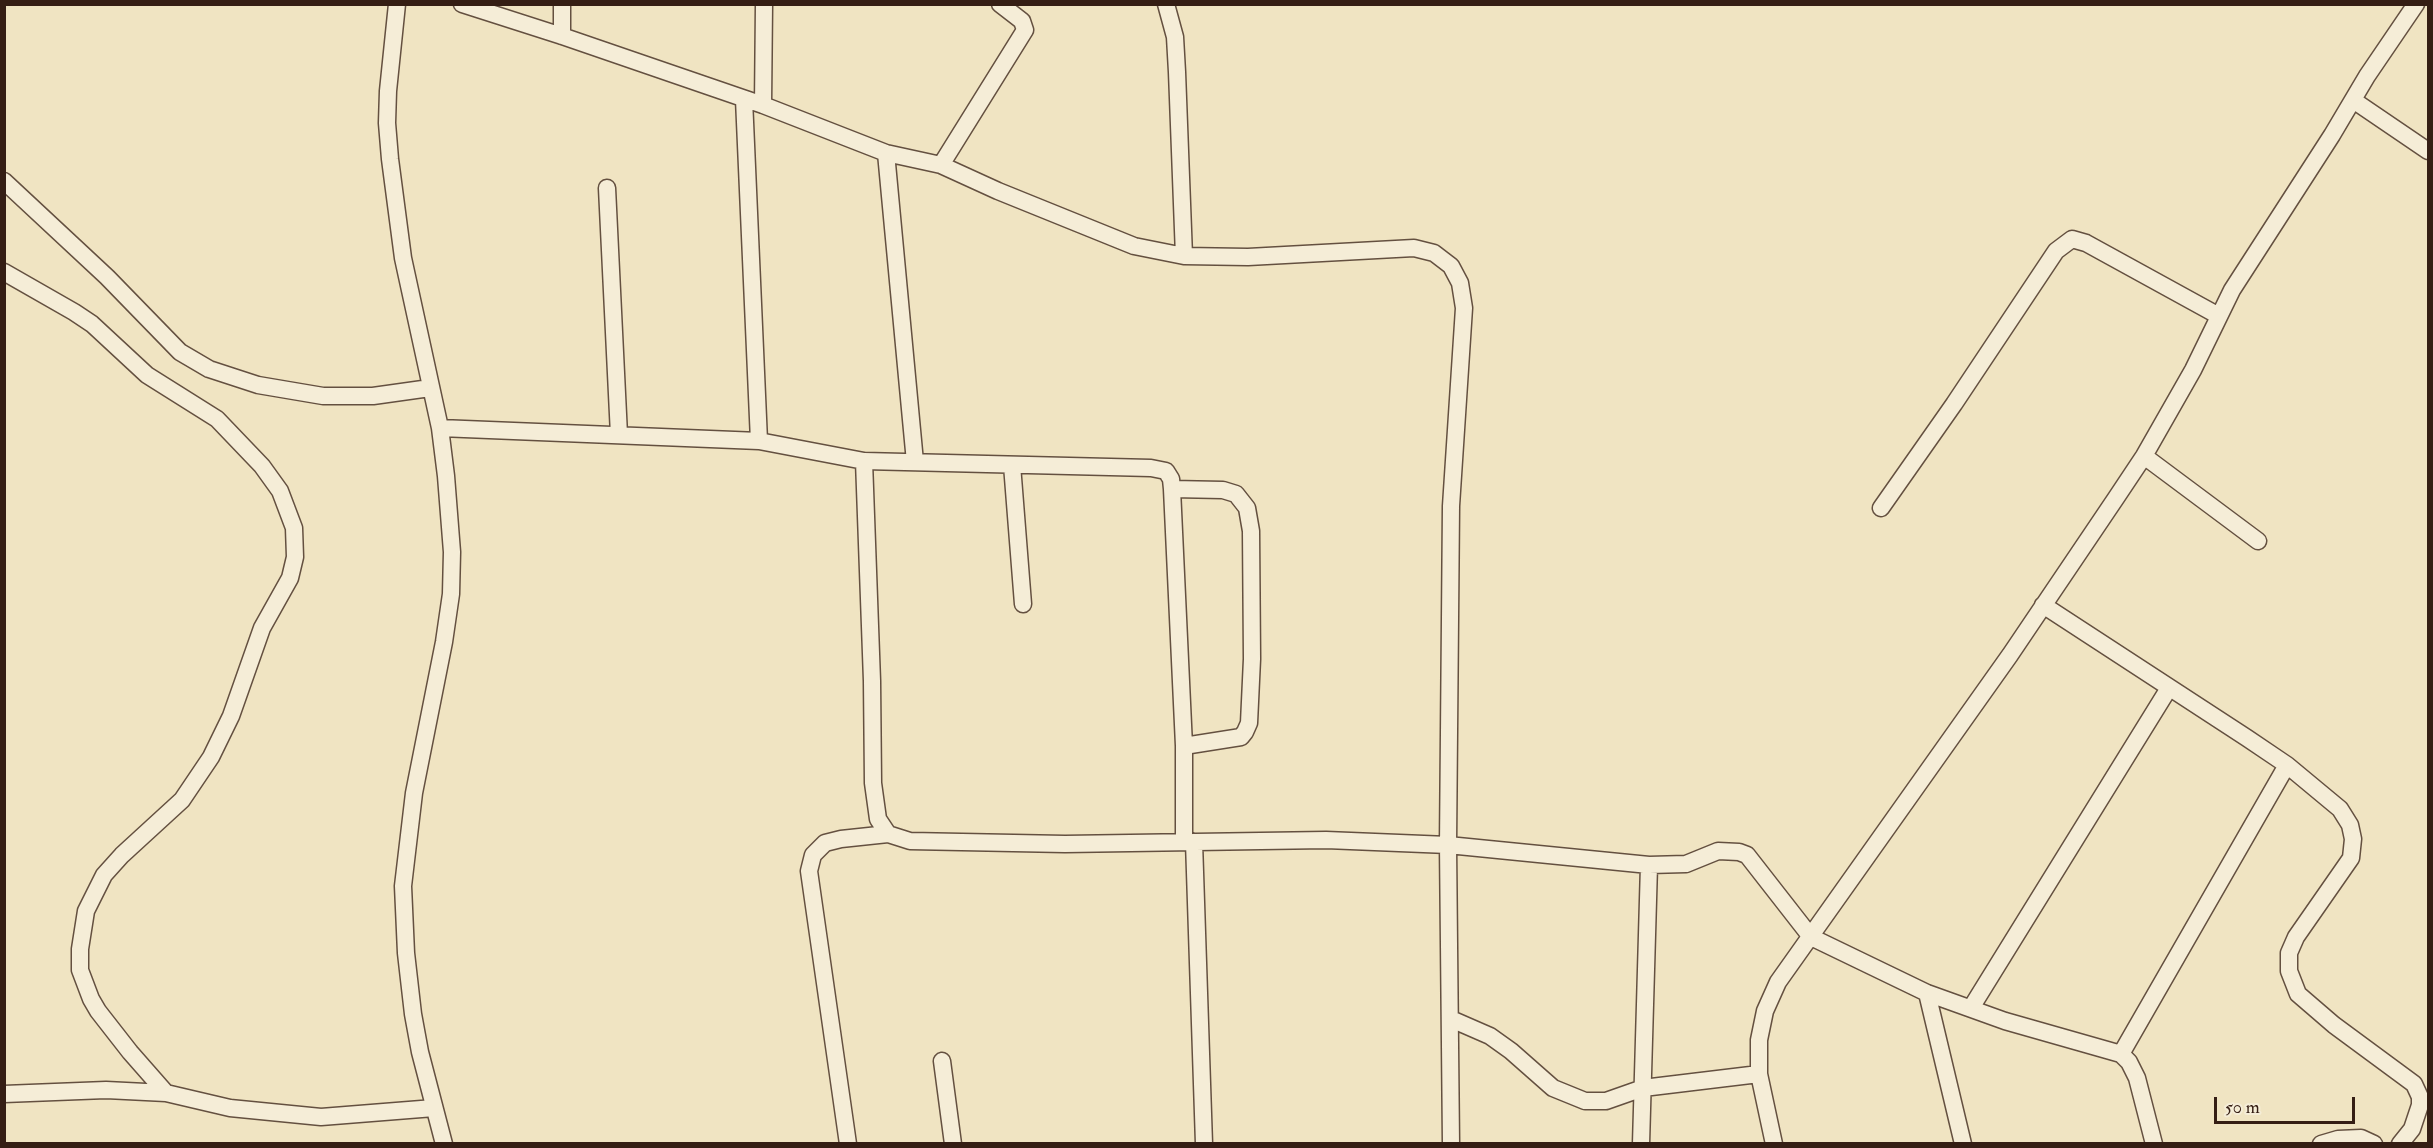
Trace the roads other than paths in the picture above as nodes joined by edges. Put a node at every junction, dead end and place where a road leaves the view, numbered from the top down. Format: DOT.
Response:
graph roads {
  1 [pos="397,4"];
  2 [pos="462,4"];
  3 [pos="562,4"];
  4 [pos="764,4"];
  5 [pos="1000,4"];
  6 [pos="1166,4"];
  7 [pos="2416,4"];
  8 [pos="562,36"];
  9 [pos="744,99"];
  10 [pos="2353,100"];
  11 [pos="763,105"];
  12 [pos="2428,152"];
  13 [pos="886,153"];
  14 [pos="941,165"];
  15 [pos="4,181"];
  16 [pos="607,188"];
  17 [pos="1184,256"];
  18 [pos="4,272"];
  19 [pos="2219,316"];
  20 [pos="430,387"];
  21 [pos="440,428"];
  22 [pos="619,435"];
  23 [pos="759,441"];
  24 [pos="2144,456"];
  25 [pos="864,461"];
  26 [pos="915,462"];
  27 [pos="1012,465"];
  28 [pos="1172,489"];
  29 [pos="1881,508"];
  30 [pos="2258,541"];
  31 [pos="1023,604"];
  32 [pos="2043,605"];
  33 [pos="2169,688"];
  34 [pos="1184,746"];
  35 [pos="2286,765"];
  36 [pos="888,834"];
  37 [pos="1189,842"];
  38 [pos="1448,845"];
  39 [pos="1649,865"];
  40 [pos="1811,937"];
  41 [pos="1927,993"];
  42 [pos="1971,1008"];
  43 [pos="1451,1019"];
  44 [pos="2121,1054"];
  45 [pos="942,1061"];
  46 [pos="1759,1074"];
  47 [pos="1643,1088"];
  48 [pos="166,1093"];
  49 [pos="4,1094"];
  50 [pos="2424,1097"];
  51 [pos="434,1108"];
  52 [pos="444,1143"];
  53 [pos="848,1143"];
  54 [pos="953,1143"];
  55 [pos="1204,1143"];
  56 [pos="1451,1143"];
  57 [pos="1641,1143"];
  58 [pos="1774,1143"];
  59 [pos="1963,1143"];
  60 [pos="2154,1143"];
  61 [pos="2321,1143"];
  62 [pos="2374,1143"];
  63 [pos="2400,1143"];
  1 -- 20 [label="street"];
  2 -- 8 [label="street"];
  3 -- 8 [label="street"];
  4 -- 11 [label="street"];
  5 -- 14 [label="street"];
  6 -- 17 [label="street"];
  7 -- 10 [label="street"];
  8 -- 9 [label="street"];
  9 -- 11 [label="street"];
  9 -- 23 [label="street"];
  10 -- 12 [label="street"];
  10 -- 19 [label="street"];
  11 -- 13 [label="street"];
  13 -- 14 [label="street"];
  13 -- 26 [label="street"];
  14 -- 17 [label="street"];
  15 -- 20 [label="street"];
  16 -- 22 [label="street"];
  17 -- 38 [label="street"];
  18 -- 48 [label="street"];
  19 -- 24 [label="street"];
  19 -- 29 [label="street"];
  20 -- 21 [label="street"];
  21 -- 22 [label="street"];
  21 -- 51 [label="street"];
  22 -- 23 [label="street"];
  23 -- 25 [label="street"];
  24 -- 30 [label="street"];
  24 -- 32 [label="street"];
  25 -- 26 [label="street"];
  25 -- 36 [label="street"];
  26 -- 27 [label="street"];
  27 -- 28 [label="street"];
  27 -- 31 [label="street"];
  28 -- 34 [label="street"];
  28 -- 34 [label="street"];
  32 -- 33 [label="street"];
  32 -- 40 [label="street"];
  33 -- 35 [label="street"];
  33 -- 42 [label="street"];
  34 -- 37 [label="street"];
  35 -- 44 [label="street"];
  35 -- 50 [label="street"];
  36 -- 37 [label="street"];
  36 -- 53 [label="street"];
  37 -- 38 [label="street"];
  37 -- 55 [label="street"];
  38 -- 39 [label="street"];
  38 -- 43 [label="street"];
  39 -- 40 [label="street"];
  39 -- 47 [label="street"];
  40 -- 41 [label="street"];
  40 -- 46 [label="street"];
  41 -- 42 [label="street"];
  41 -- 59 [label="street"];
  42 -- 44 [label="street"];
  43 -- 47 [label="street"];
  43 -- 56 [label="street"];
  44 -- 60 [label="street"];
  45 -- 54 [label="street"];
  46 -- 47 [label="street"];
  46 -- 58 [label="street"];
  47 -- 57 [label="street"];
  48 -- 49 [label="street"];
  48 -- 51 [label="street"];
  50 -- 63 [label="street"];
  51 -- 52 [label="street"];
  61 -- 62 [label="street"];
}
